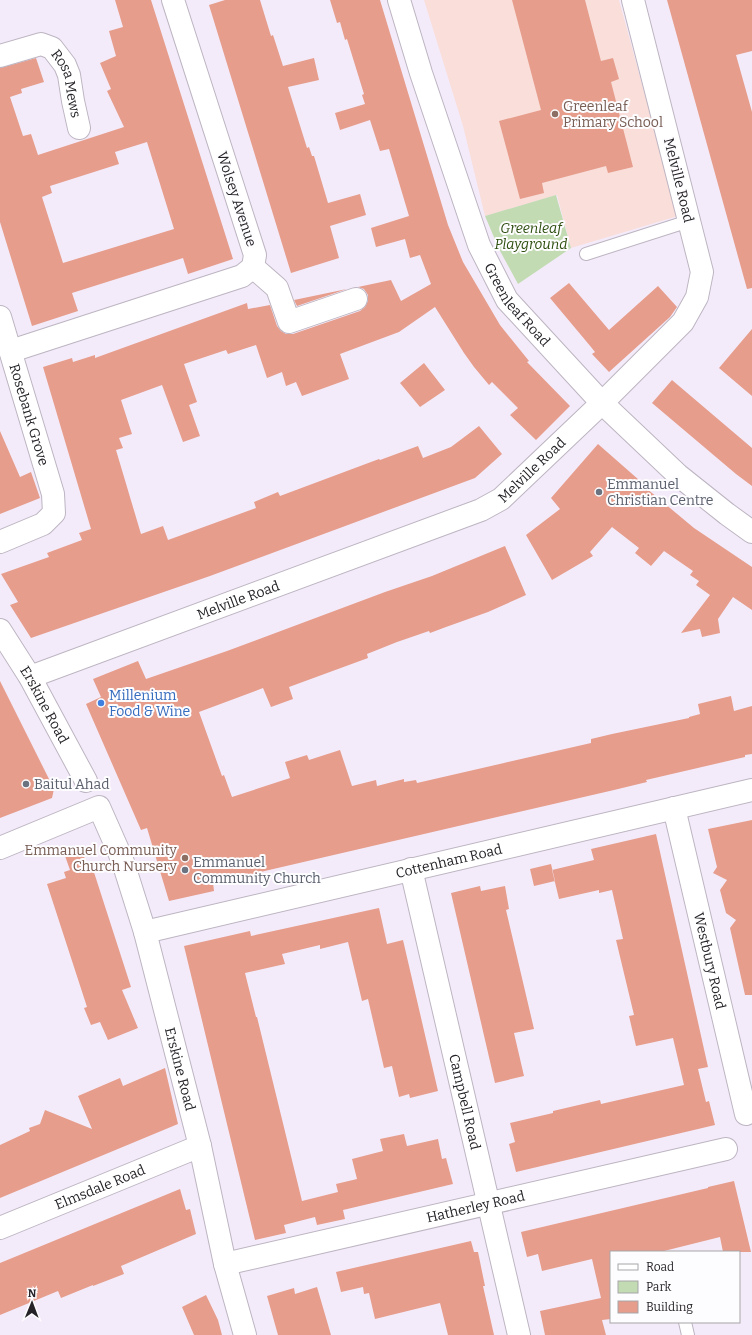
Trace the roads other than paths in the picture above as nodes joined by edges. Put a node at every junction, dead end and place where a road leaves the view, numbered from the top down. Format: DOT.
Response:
graph roads {
  1 [pos="173,0"];
  2 [pos="399,0"];
  3 [pos="633,0"];
  4 [pos="0,56"];
  5 [pos="79,128"];
  6 [pos="689,221"];
  7 [pos="586,254"];
  8 [pos="253,267"];
  9 [pos="356,299"];
  10 [pos="0,317"];
  11 [pos="11,351"];
  12 [pos="602,403"];
  13 [pos="752,532"];
  14 [pos="0,542"];
  15 [pos="0,630"];
  16 [pos="30,677"];
  17 [pos="86,780"];
  18 [pos="752,790"];
  19 [pos="674,808"];
  20 [pos="0,848"];
  21 [pos="411,869"];
  22 [pos="145,932"];
  23 [pos="746,1114"];
  24 [pos="200,1146"];
  25 [pos="726,1149"];
  26 [pos="488,1205"];
  27 [pos="0,1228"];
  28 [pos="225,1264"];
  29 [pos="685,1323"];
  30 [pos="245,1335"];
  31 [pos="519,1335"];
  32 [pos="688,1335"];
  1 -- 8 [label="street, Wolsey Avenue"];
  2 -- 12 [label="street, Greenleaf Road"];
  3 -- 6 [label="street, Melville Road"];
  4 -- 5 [label="street, Rosa Mews"];
  6 -- 7 [label="lane"];
  6 -- 12 [label="street, Melville Road"];
  8 -- 9 [label="street"];
  8 -- 11 [label="street, Wolsey Avenue"];
  10 -- 11 [label="street, Rosebank Grove"];
  11 -- 14 [label="street, Rosebank Grove"];
  12 -- 13 [label="street, Greenleaf Road"];
  12 -- 16 [label="street, Melville Road"];
  15 -- 16 [label="street, Erskine Road"];
  16 -- 17 [label="street, Erskine Road"];
  18 -- 19 [label="street, Cottenham Road"];
  19 -- 21 [label="street, Cottenham Road"];
  19 -- 23 [label="street, Westbury Road"];
  20 -- 22 [label="street, Erskine Road"];
  21 -- 22 [label="street, Cottenham Road"];
  21 -- 26 [label="street, Campbell Road"];
  22 -- 24 [label="street, Erskine Road"];
  24 -- 27 [label="street, Elmsdale Road"];
  24 -- 28 [label="street, Erskine Road"];
  25 -- 26 [label="street, Hatherley Road"];
  26 -- 28 [label="street, Hatherley Road"];
  26 -- 31 [label="street, Campbell Road"];
  28 -- 30 [label="street, Erskine Road"];
  29 -- 32 [label="lane"];
}
